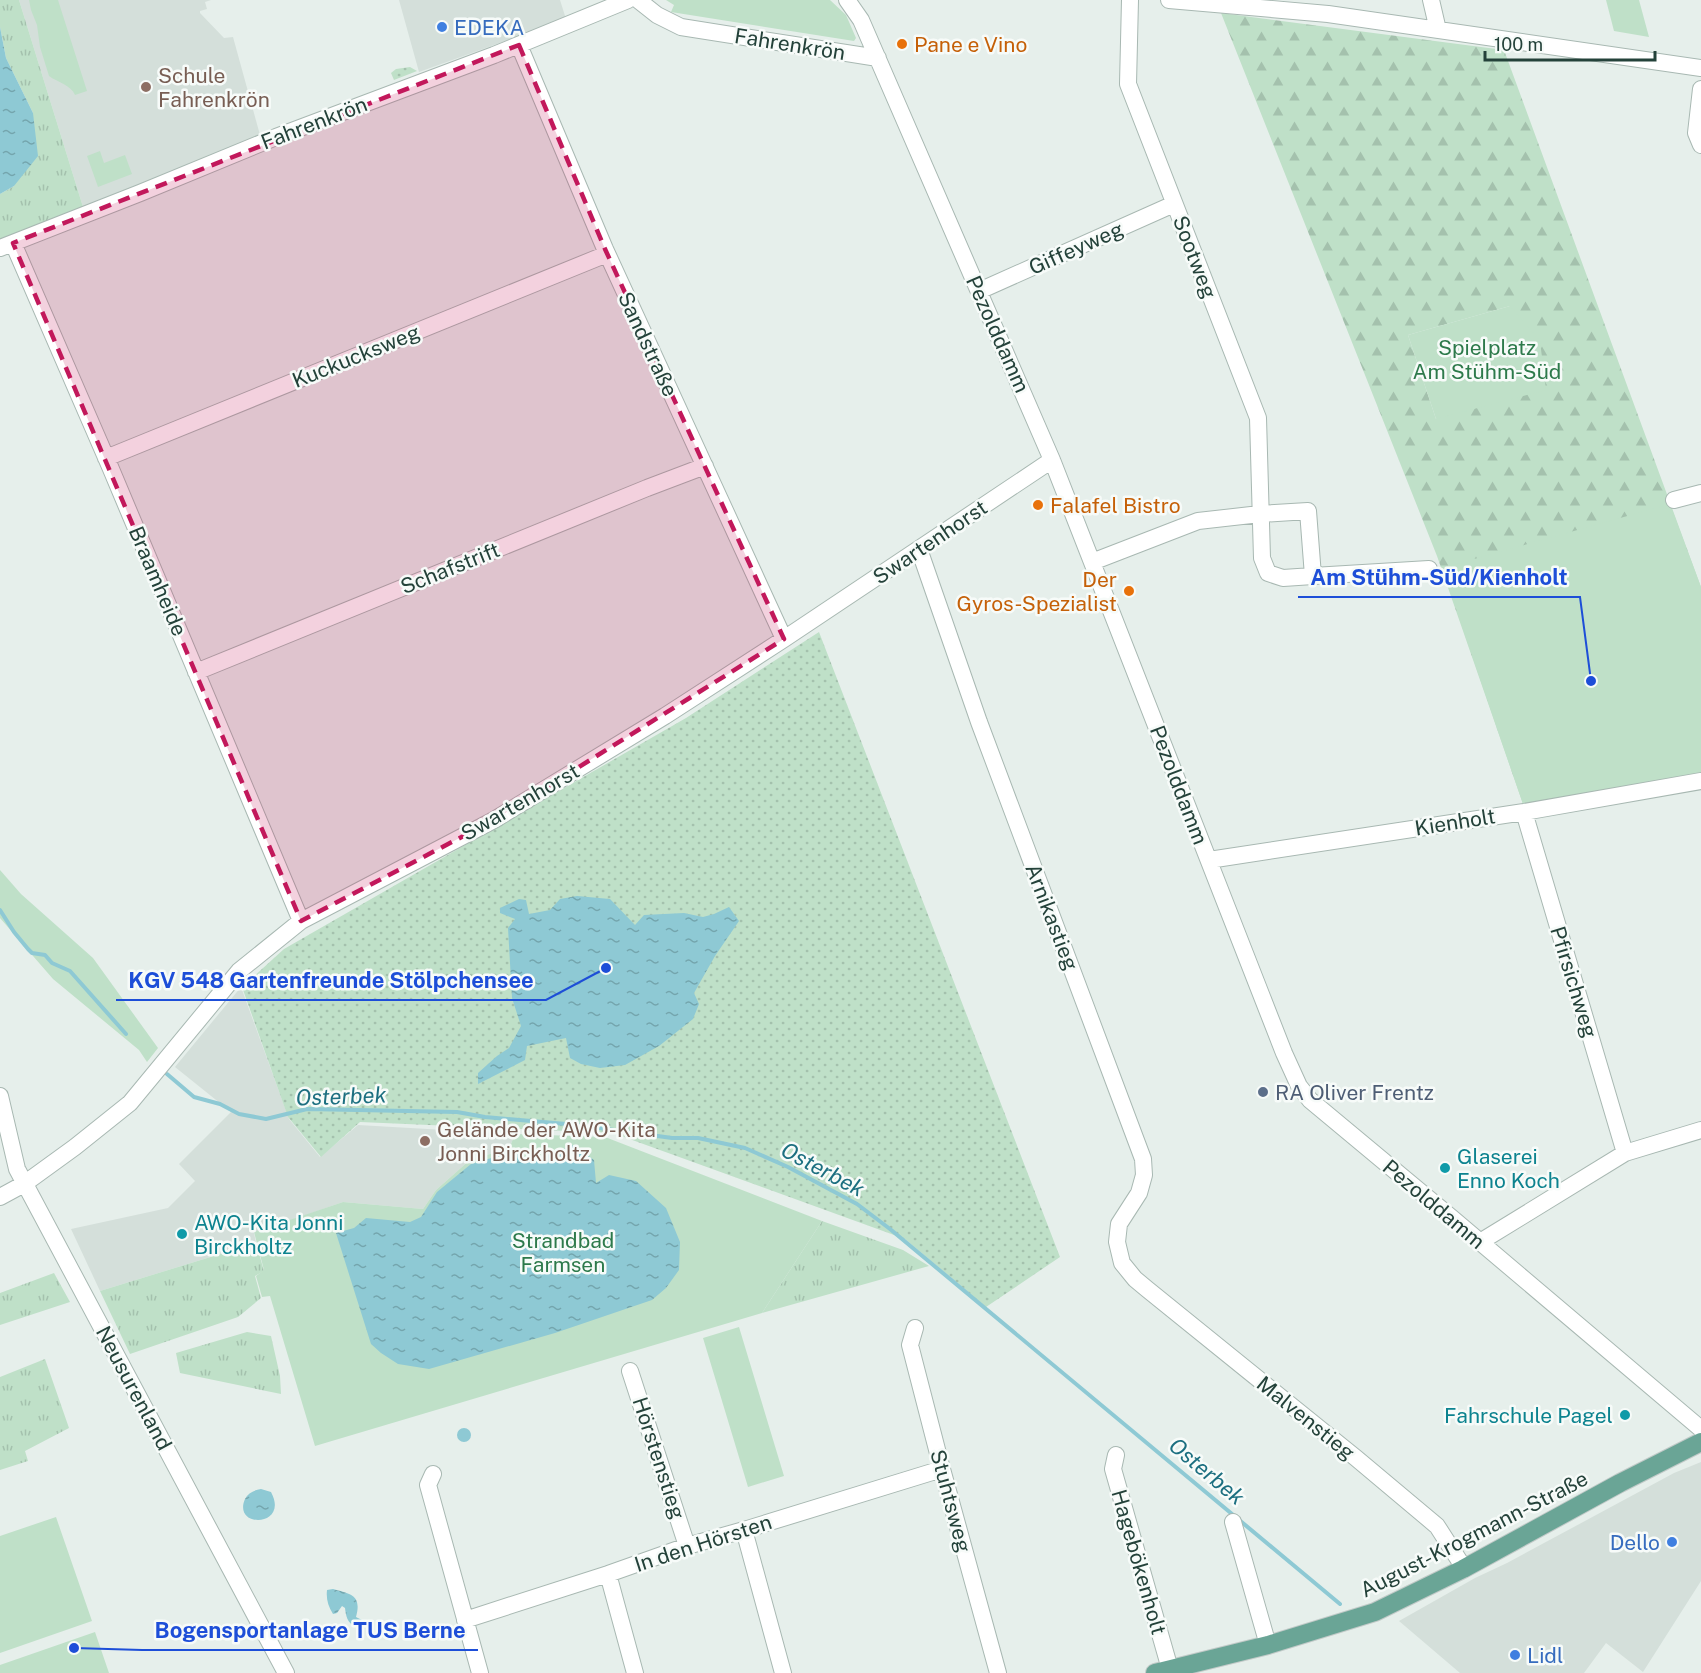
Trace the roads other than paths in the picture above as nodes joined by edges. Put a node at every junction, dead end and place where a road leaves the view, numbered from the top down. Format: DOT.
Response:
graph roads {
  1 [pos="628,0"];
  2 [pos="638,0"];
  3 [pos="847,0"];
  4 [pos="1130,0"];
  5 [pos="1169,0"];
  6 [pos="1431,0"];
  7 [pos="1438,30"];
  8 [pos="519,45"];
  9 [pos="878,58"];
  10 [pos="1701,68"];
  11 [pos="1701,89"];
  12 [pos="1701,145"];
  13 [pos="1174,204"];
  14 [pos="6,246"];
  15 [pos="607,254"];
  16 [pos="979,291"];
  17 [pos="106,458"];
  18 [pos="1052,460"];
  19 [pos="705,466"];
  20 [pos="1701,493"];
  21 [pos="1674,500"];
  22 [pos="1260,514"];
  23 [pos="919,549"];
  24 [pos="1092,562"];
  25 [pos="1429,569"];
  26 [pos="1312,576"];
  27 [pos="784,639"];
  28 [pos="196,672"];
  29 [pos="1701,782"];
  30 [pos="1524,812"];
  31 [pos="1209,860"];
  32 [pos="301,921"];
  33 [pos="0,1096"];
  34 [pos="1701,1130"];
  35 [pos="1625,1153"];
  36 [pos="24,1184"];
  37 [pos="0,1197"];
  38 [pos="1480,1242"];
  39 [pos="1135,1279"];
  40 [pos="915,1328"];
  41 [pos="630,1371"];
  42 [pos="1701,1428"];
  43 [pos="1701,1442"];
  44 [pos="1116,1455"];
  45 [pos="942,1469"];
  46 [pos="433,1474"];
  47 [pos="1233,1522"];
  48 [pos="744,1530"];
  49 [pos="687,1546"];
  50 [pos="1464,1568"];
  51 [pos="608,1574"];
  52 [pos="465,1620"];
  53 [pos="1268,1645"];
  54 [pos="1203,1667"];
  55 [pos="1162,1671"];
  56 [pos="286,1673"];
  57 [pos="480,1673"];
  58 [pos="635,1673"];
  59 [pos="783,1673"];
  60 [pos="998,1673"];
  1 -- 8 [label="street, Fahrenkrön"];
  2 -- 9 [label="street, Fahrenkrön"];
  3 -- 9 [label="street, Pezolddamm"];
  4 -- 13 [label="street, Sootweg"];
  5 -- 7 [label="street"];
  6 -- 7 [label="street"];
  7 -- 10 [label="street"];
  8 -- 14 [label="street, Fahrenkrön"];
  8 -- 15 [label="street, Sandstraße"];
  9 -- 16 [label="street, Pezolddamm"];
  11 -- 12 [label="street"];
  13 -- 16 [label="street, Giffeyweg"];
  13 -- 22 [label="street, Sootweg"];
  14 -- 17 [label="street, Braamheide"];
  15 -- 17 [label="street, Kuckucksweg"];
  15 -- 19 [label="street, Sandstraße"];
  16 -- 18 [label="street, Pezolddamm"];
  17 -- 28 [label="street, Braamheide"];
  18 -- 23 [label="street, Swartenhorst"];
  18 -- 24 [label="street, Pezolddamm"];
  19 -- 27 [label="street, Sandstraße"];
  19 -- 28 [label="street, Schafstrift"];
  20 -- 21 [label="street"];
  22 -- 24 [label="street"];
  22 -- 26 [label="street, Sootweg"];
  22 -- 26 [label="street"];
  23 -- 27 [label="street, Swartenhorst"];
  23 -- 39 [label="street, Arnikastieg"];
  24 -- 31 [label="street, Pezolddamm"];
  25 -- 26 [label="street"];
  27 -- 32 [label="street, Swartenhorst"];
  28 -- 32 [label="street, Braamheide"];
  29 -- 30 [label="street, Kienholt"];
  30 -- 31 [label="street, Kienholt"];
  30 -- 35 [label="street, Pfirsichweg"];
  31 -- 38 [label="street, Pezolddamm"];
  32 -- 36 [label="street, Swartenhorst"];
  33 -- 36 [label="street, Neusurenland"];
  34 -- 35 [label="street"];
  35 -- 38 [label="street"];
  36 -- 37 [label="street, Swartenhorst"];
  36 -- 56 [label="street, Neusurenland"];
  38 -- 42 [label="street, Pezolddamm"];
  39 -- 50 [label="street, Malvenstieg"];
  40 -- 45 [label="street, Stuhtsweg"];
  41 -- 49 [label="street, Hörstenstieg"];
  43 -- 50 [label="main road, August-Krogmann-Straße"];
  44 -- 55 [label="street, Hagebökenholt"];
  45 -- 48 [label="street, In den Hörsten"];
  45 -- 60 [label="street, Stuhtsweg"];
  46 -- 52 [label="street"];
  47 -- 53 [label="street"];
  48 -- 49 [label="street, In den Hörsten"];
  48 -- 59 [label="street"];
  49 -- 51 [label="street, In den Hörsten"];
  50 -- 53 [label="main road, August-Krogmann-Straße"];
  51 -- 52 [label="street, In den Hörsten"];
  51 -- 58 [label="street"];
  52 -- 57 [label="street"];
  53 -- 54 [label="main road, August-Krogmann-Straße"];
  54 -- 55 [label="main road, August-Krogmann-Straße"];
}
